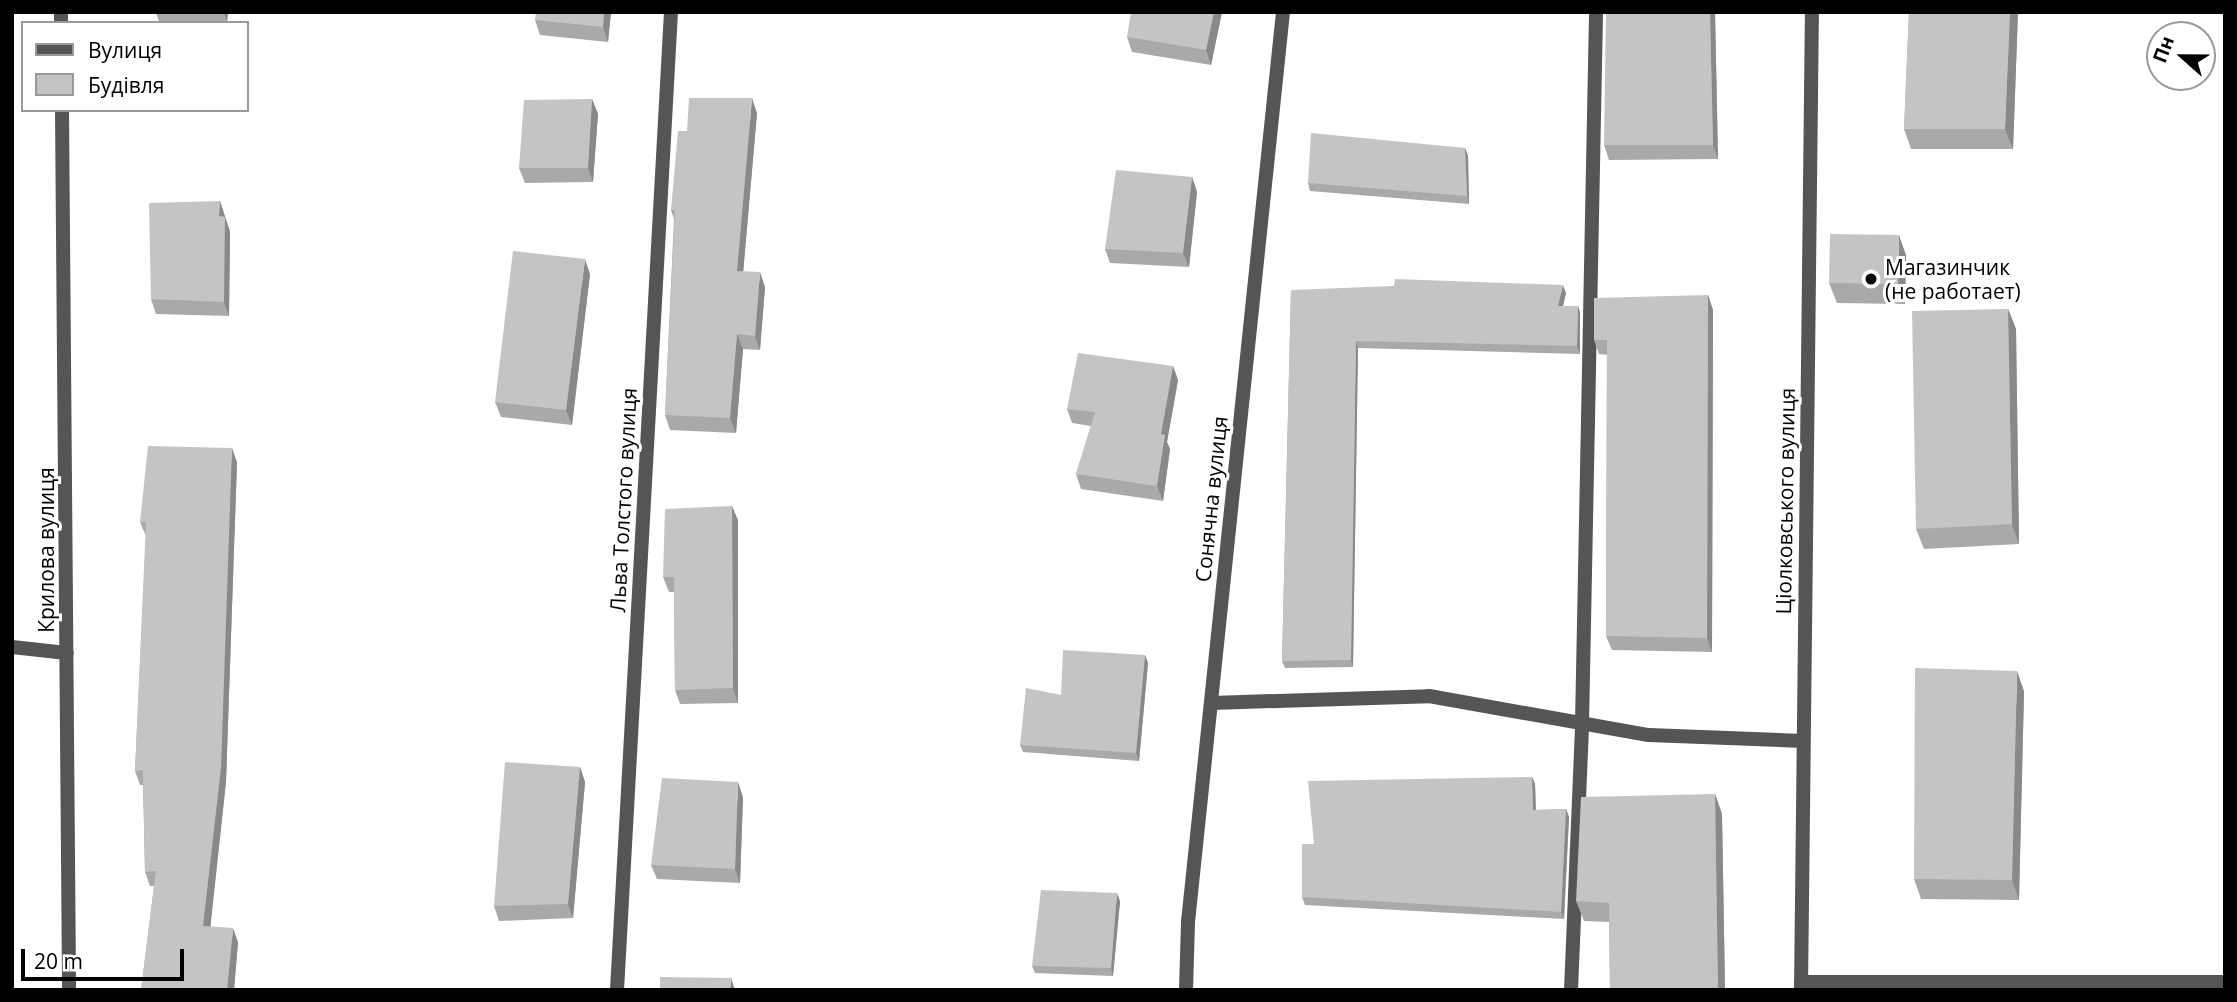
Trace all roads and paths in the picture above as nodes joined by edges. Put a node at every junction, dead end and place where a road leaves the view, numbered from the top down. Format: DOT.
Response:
graph roads {
  1 [pos="671,12"];
  2 [pos="1283,12"];
  3 [pos="1596,12"];
  4 [pos="1812,12"];
  5 [pos="62,112"];
  6 [pos="12,646"];
  7 [pos="67,653"];
  8 [pos="1211,704"];
  9 [pos="1582,723"];
  10 [pos="1803,741"];
  11 [pos="2225,982"];
  12 [pos="1801,986"];
  13 [pos="69,990"];
  14 [pos="617,990"];
  15 [pos="1186,990"];
  16 [pos="1571,990"];
  1 -- 14 [label="street, Льва Толстого вулиця"];
  2 -- 8 [label="street, Сонячна вулиця"];
  3 -- 9 [label="street"];
  4 -- 10 [label="street, Ціолковського вулиця"];
  5 -- 7 [label="street, Крилова вулиця"];
  6 -- 7 [label="street"];
  7 -- 13 [label="street, Крилова вулиця"];
  8 -- 9 [label="street"];
  8 -- 15 [label="street, Сонячна вулиця"];
  9 -- 10 [label="street"];
  9 -- 16 [label="street"];
  10 -- 12 [label="street, Ціолковського вулиця"];
  11 -- 12 [label="street"];
}
